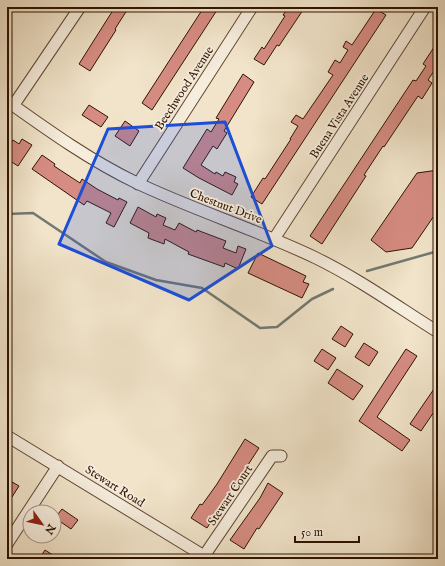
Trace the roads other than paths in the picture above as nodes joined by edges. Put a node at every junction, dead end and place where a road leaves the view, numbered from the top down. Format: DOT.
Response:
graph roads {
  1 [pos="80,7"];
  2 [pos="252,7"];
  3 [pos="425,7"];
  4 [pos="10,103"];
  5 [pos="138,184"];
  6 [pos="274,239"];
  7 [pos="438,332"];
  8 [pos="7,436"];
  9 [pos="282,456"];
  10 [pos="58,466"];
  11 [pos="7,544"];
  12 [pos="206,557"];
  1 -- 4 [label="street"];
  2 -- 5 [label="street, Beechwood Avenue"];
  3 -- 6 [label="street, Buena Vista Avenue"];
  4 -- 5 [label="street, Chestnut Drive"];
  5 -- 6 [label="street, Chestnut Drive"];
  6 -- 7 [label="street, Chestnut Drive"];
  8 -- 10 [label="street, Stewart Road"];
  9 -- 12 [label="street, Stewart Court"];
  10 -- 11 [label="street"];
  10 -- 12 [label="street, Stewart Road"];
}
